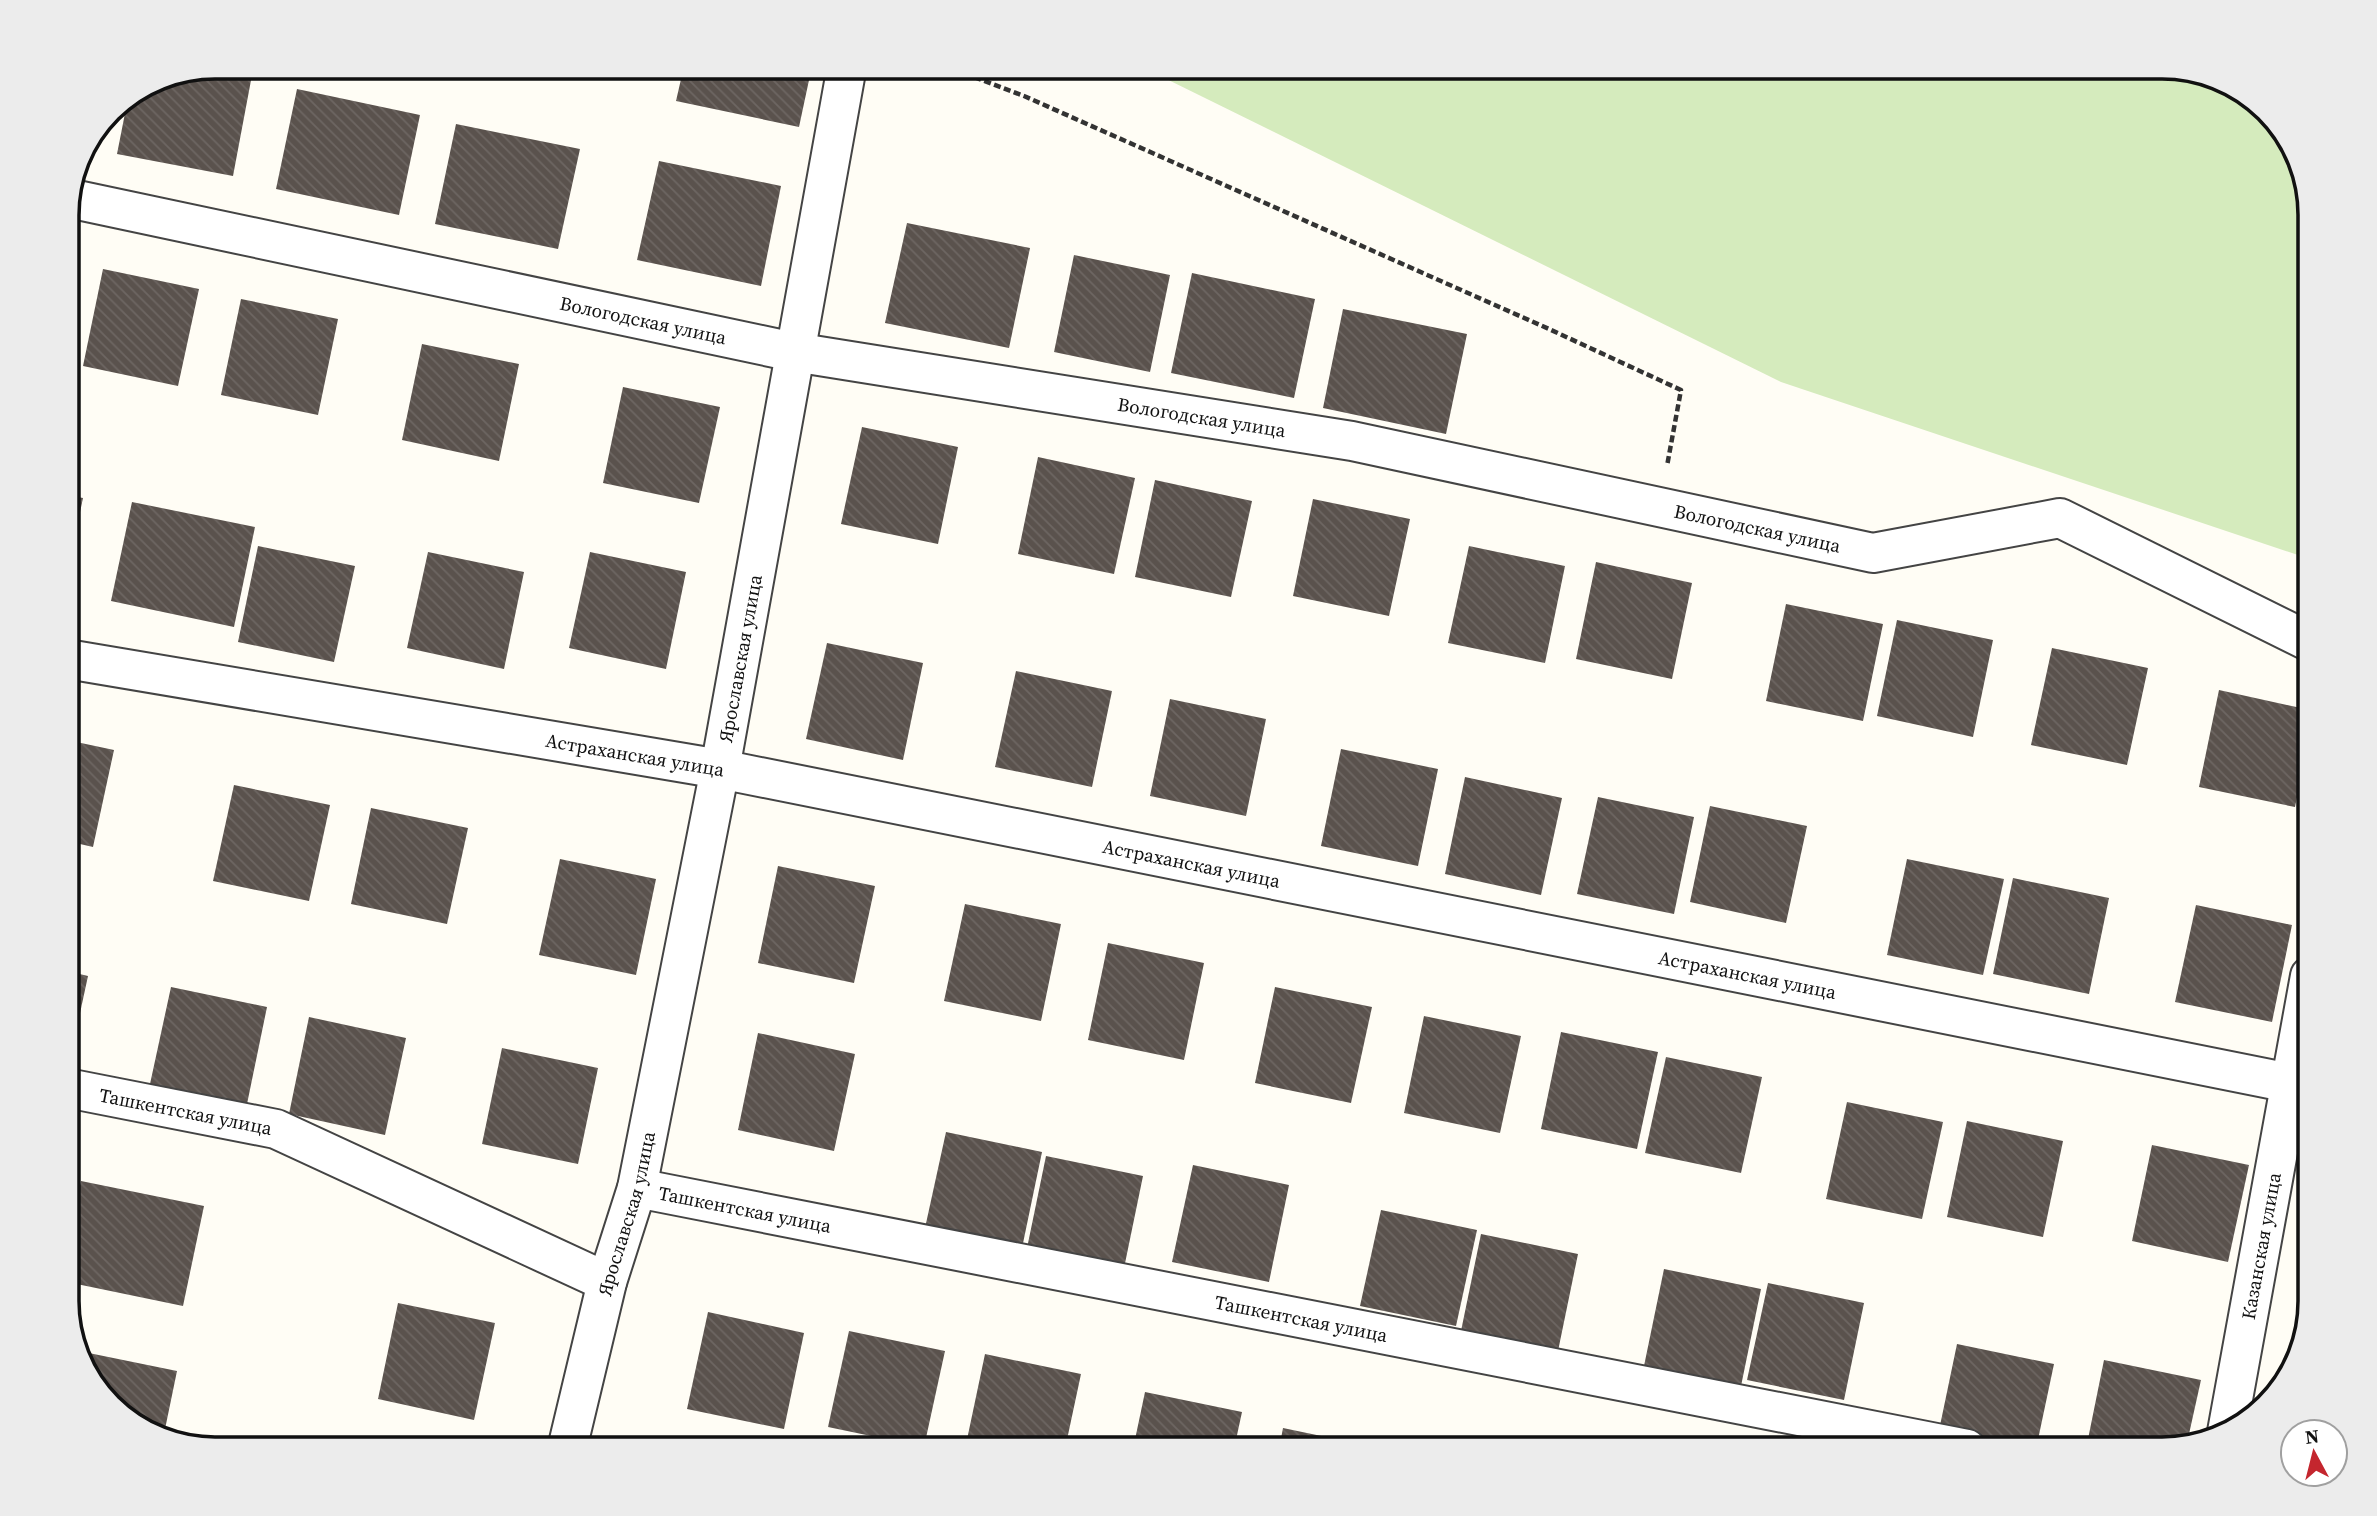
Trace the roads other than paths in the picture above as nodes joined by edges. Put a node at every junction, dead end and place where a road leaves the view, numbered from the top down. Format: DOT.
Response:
graph roads {
  1 [pos="845,79"];
  2 [pos="80,200"];
  3 [pos="794,352"];
  4 [pos="2298,636"];
  5 [pos="79,661"];
  6 [pos="720,769"];
  7 [pos="2298,1084"];
  8 [pos="79,1090"];
  9 [pos="2298,1099"];
  10 [pos="638,1188"];
  11 [pos="607,1282"];
  12 [pos="2230,1419"];
  13 [pos="570,1437"];
  14 [pos="1901,1437"];
  1 -- 3 [label="street, Ярославская улица"];
  2 -- 3 [label="street, Вологодская улица"];
  3 -- 4 [label="street, Вологодская улица"];
  3 -- 6 [label="street, Ярославская улица"];
  5 -- 6 [label="street, Астраханская улица"];
  6 -- 7 [label="street, Астраханская улица"];
  6 -- 10 [label="street, Ярославская улица"];
  8 -- 11 [label="street, Ташкентская улица"];
  9 -- 12 [label="street, Казанская улица"];
  10 -- 11 [label="street, Ярославская улица"];
  10 -- 14 [label="street, Ташкентская улица"];
  11 -- 13 [label="street, Ярославская улица"];
}
